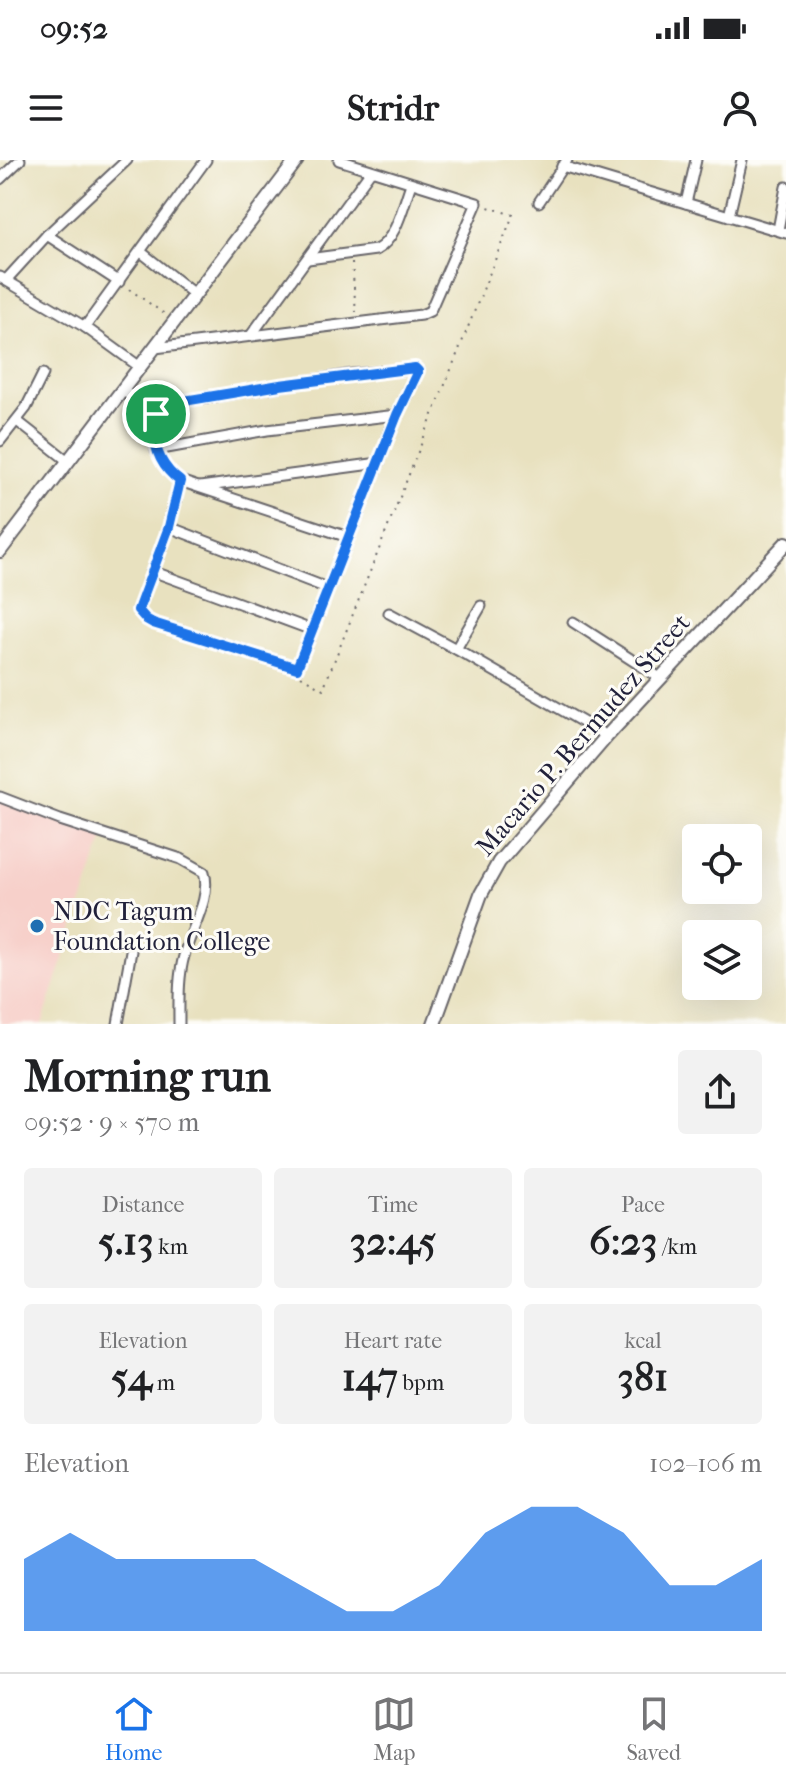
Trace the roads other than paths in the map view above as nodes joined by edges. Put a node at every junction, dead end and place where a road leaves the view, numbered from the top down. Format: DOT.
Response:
graph roads {
  1 [pos="20,160"];
  2 [pos="127,160"];
  3 [pos="206,160"];
  4 [pos="297,160"];
  5 [pos="339,160"];
  6 [pos="696,160"];
  7 [pos="742,160"];
  8 [pos="565,163"];
  9 [pos="370,172"];
  10 [pos="0,179"];
  11 [pos="411,184"];
  12 [pos="786,187"];
  13 [pos="539,202"];
  14 [pos="686,203"];
  15 [pos="729,216"];
  16 [pos="782,231"];
  17 [pos="47,235"];
  18 [pos="141,252"];
  19 [pos="308,259"];
  20 [pos="3,279"];
  21 [pos="119,282"];
  22 [pos="194,294"];
  23 [pos="85,327"];
  24 [pos="252,334"];
  25 [pos="155,348"];
  26 [pos="140,367"];
  27 [pos="43,374"];
  28 [pos="122,390"];
  29 [pos="156,414"];
  30 [pos="397,415"];
  31 [pos="17,421"];
  32 [pos="0,441"];
  33 [pos="156,450"];
  34 [pos="68,461"];
  35 [pos="379,463"];
  36 [pos="180,481"];
  37 [pos="197,487"];
  38 [pos="169,527"];
  39 [pos="348,537"];
  40 [pos="786,543"];
  41 [pos="0,551"];
  42 [pos="152,571"];
  43 [pos="327,588"];
  44 [pos="481,606"];
  45 [pos="389,613"];
  46 [pos="573,622"];
  47 [pos="312,630"];
  48 [pos="456,649"];
  49 [pos="660,678"];
  50 [pos="607,736"];
  51 [pos="0,797"];
  52 [pos="131,951"];
  53 [pos="118,1024"];
  54 [pos="179,1024"];
  55 [pos="434,1024"];
  1 -- 10 [label="street"];
  2 -- 17 [label="street"];
  3 -- 18 [label="street"];
  4 -- 22 [label="main road"];
  5 -- 9 [label="street"];
  6 -- 14 [label="street"];
  7 -- 15 [label="street"];
  8 -- 13 [label="street"];
  8 -- 14 [label="street"];
  9 -- 11 [label="street"];
  9 -- 19 [label="street"];
  11 -- 19 [label="street"];
  11 -- 24 [label="street"];
  12 -- 16 [label="street"];
  14 -- 15 [label="street"];
  15 -- 16 [label="street"];
  17 -- 20 [label="street"];
  17 -- 21 [label="street"];
  18 -- 21 [label="street"];
  18 -- 22 [label="street"];
  19 -- 24 [label="street"];
  20 -- 23 [label="street"];
  21 -- 23 [label="street"];
  22 -- 25 [label="main road"];
  23 -- 26 [label="street"];
  24 -- 25 [label="street"];
  25 -- 26 [label="main road"];
  26 -- 28 [label="main road"];
  27 -- 31 [label="street"];
  28 -- 29 [label="street"];
  28 -- 34 [label="main road"];
  29 -- 30 [label="street"];
  29 -- 33 [label="street"];
  30 -- 33 [label="street"];
  30 -- 35 [label="street"];
  31 -- 32 [label="street"];
  31 -- 34 [label="street"];
  33 -- 36 [label="street"];
  34 -- 41 [label="main road"];
  35 -- 37 [label="street"];
  35 -- 39 [label="street"];
  36 -- 37 [label="street"];
  36 -- 38 [label="street"];
  37 -- 39 [label="street"];
  38 -- 42 [label="street"];
  38 -- 43 [label="street"];
  39 -- 43 [label="street"];
  40 -- 49 [label="main road, Macario P. Bermudez Street"];
  42 -- 47 [label="street"];
  42 -- 47 [label="street"];
  43 -- 47 [label="street"];
  44 -- 48 [label="street"];
  45 -- 48 [label="street"];
  46 -- 49 [label="street"];
  48 -- 50 [label="street"];
  49 -- 50 [label="main road, Macario P. Bermudez Street"];
  50 -- 55 [label="main road, Macario P. Bermudez Street"];
  51 -- 54 [label="street"];
  52 -- 53 [label="street"];
}
